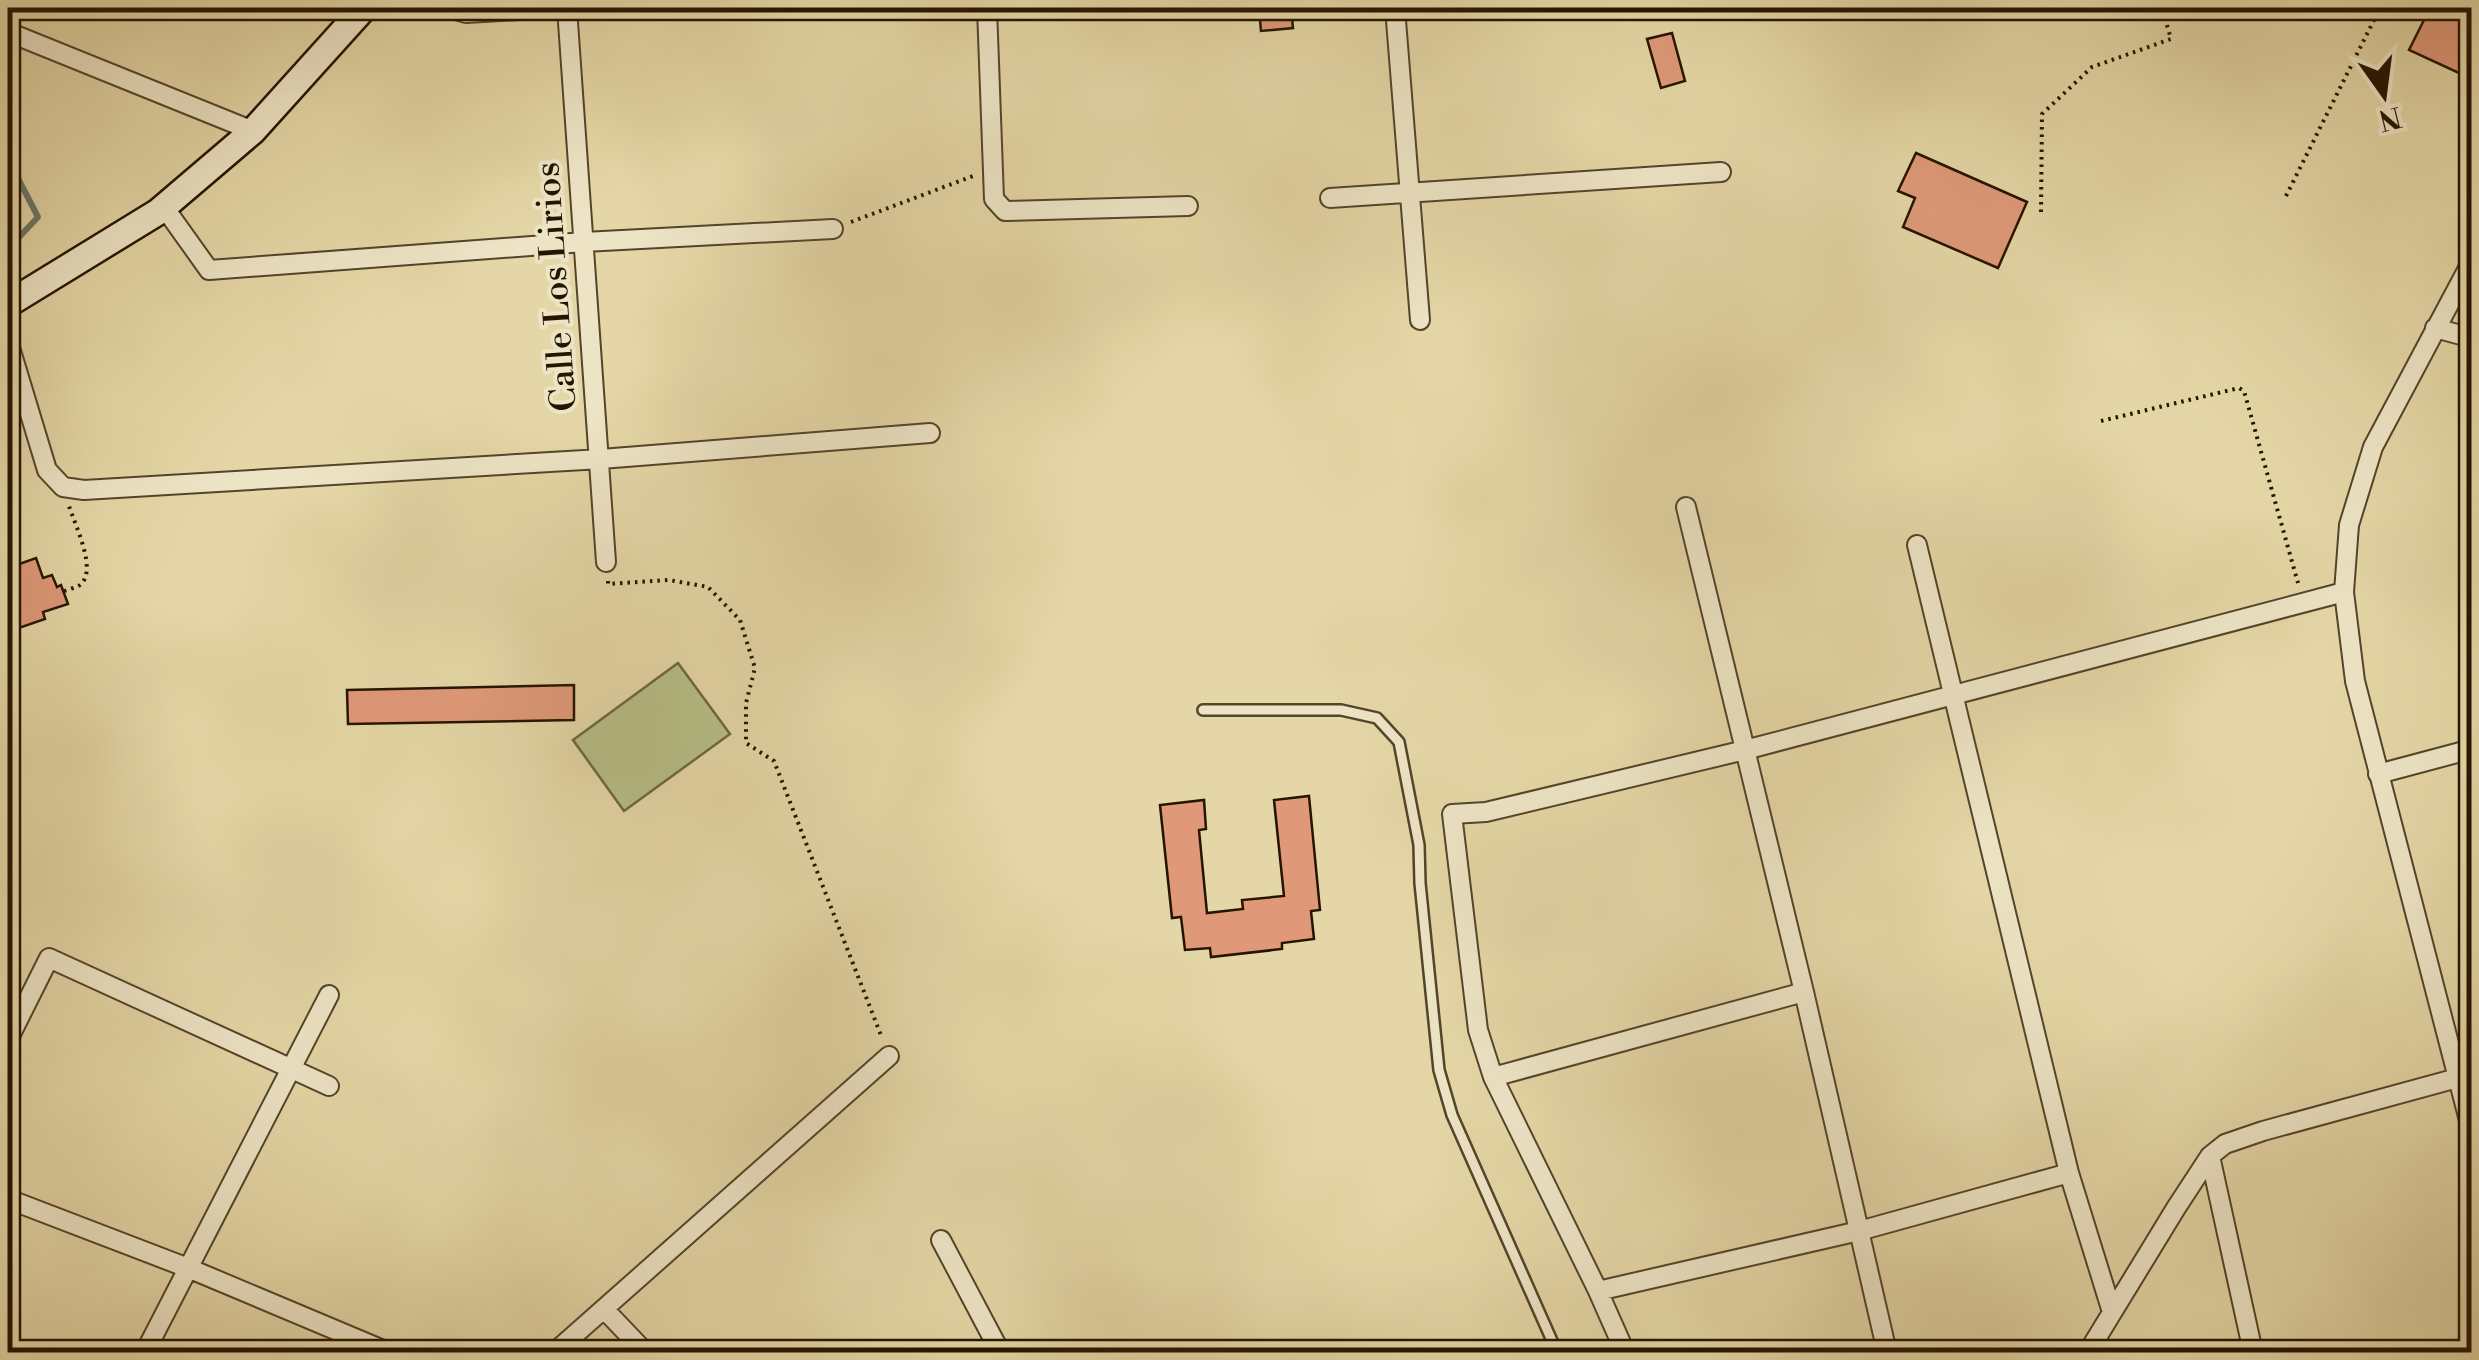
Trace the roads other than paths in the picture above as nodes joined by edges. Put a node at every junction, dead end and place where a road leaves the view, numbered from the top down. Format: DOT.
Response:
graph roads {
  1 [pos="364,8"];
  2 [pos="449,8"];
  3 [pos="556,8"];
  4 [pos="568,8"];
  5 [pos="986,8"];
  6 [pos="1395,8"];
  7 [pos="8,32"];
  8 [pos="253,131"];
  9 [pos="1721,172"];
  10 [pos="1330,198"];
  11 [pos="1188,206"];
  12 [pos="164,207"];
  13 [pos="832,229"];
  14 [pos="584,242"];
  15 [pos="2472,261"];
  16 [pos="8,304"];
  17 [pos="1420,320"];
  18 [pos="2435,328"];
  19 [pos="2472,338"];
  20 [pos="8,342"];
  21 [pos="930,433"];
  22 [pos="601,460"];
  23 [pos="1686,507"];
  24 [pos="1917,545"];
  25 [pos="606,562"];
  26 [pos="2344,592"];
  27 [pos="1952,695"];
  28 [pos="1203,710"];
  29 [pos="1745,750"];
  30 [pos="2472,750"];
  31 [pos="2378,774"];
  32 [pos="1804,992"];
  33 [pos="330,995"];
  34 [pos="8,1040"];
  35 [pos="889,1056"];
  36 [pos="290,1068"];
  37 [pos="2464,1076"];
  38 [pos="1493,1078"];
  39 [pos="330,1086"];
  40 [pos="2472,1132"];
  41 [pos="2210,1156"];
  42 [pos="2070,1172"];
  43 [pos="8,1200"];
  44 [pos="1859,1231"];
  45 [pos="941,1240"];
  46 [pos="188,1268"];
  47 [pos="1598,1291"];
  48 [pos="604,1309"];
  49 [pos="2112,1312"];
  50 [pos="383,1350"];
  51 [pos="146,1352"];
  52 [pos="556,1352"];
  53 [pos="645,1352"];
  54 [pos="996,1352"];
  55 [pos="1557,1352"];
  56 [pos="1625,1352"];
  57 [pos="1888,1352"];
  58 [pos="2088,1352"];
  59 [pos="2253,1352"];
  1 -- 8 [label="street"];
  2 -- 3 [label="street"];
  4 -- 14 [label="street, Calle Los Lirios"];
  5 -- 11 [label="street"];
  6 -- 17 [label="street"];
  7 -- 8 [label="street"];
  8 -- 12 [label="street"];
  9 -- 10 [label="street"];
  12 -- 14 [label="street"];
  12 -- 16 [label="street"];
  13 -- 14 [label="street"];
  14 -- 22 [label="street, Calle Los Lirios"];
  15 -- 18 [label="street"];
  18 -- 19 [label="street"];
  18 -- 26 [label="street"];
  20 -- 22 [label="street"];
  21 -- 22 [label="street"];
  22 -- 25 [label="street, Calle Los Lirios"];
  23 -- 29 [label="street"];
  24 -- 27 [label="street"];
  26 -- 27 [label="street"];
  26 -- 31 [label="street"];
  27 -- 29 [label="street"];
  27 -- 42 [label="street"];
  28 -- 55 [label="lane"];
  29 -- 32 [label="street"];
  29 -- 38 [label="street"];
  30 -- 31 [label="street"];
  31 -- 37 [label="street"];
  32 -- 38 [label="street"];
  32 -- 44 [label="street"];
  33 -- 36 [label="street"];
  34 -- 36 [label="street"];
  35 -- 48 [label="street"];
  36 -- 39 [label="street"];
  36 -- 46 [label="street"];
  37 -- 40 [label="street"];
  37 -- 41 [label="street"];
  38 -- 47 [label="street"];
  41 -- 49 [label="street"];
  41 -- 59 [label="street"];
  42 -- 44 [label="street"];
  42 -- 49 [label="street"];
  43 -- 46 [label="street"];
  44 -- 47 [label="street"];
  44 -- 57 [label="street"];
  45 -- 54 [label="street"];
  46 -- 50 [label="street"];
  46 -- 51 [label="street"];
  47 -- 56 [label="street"];
  48 -- 52 [label="street"];
  48 -- 53 [label="street"];
  49 -- 58 [label="street"];
}
